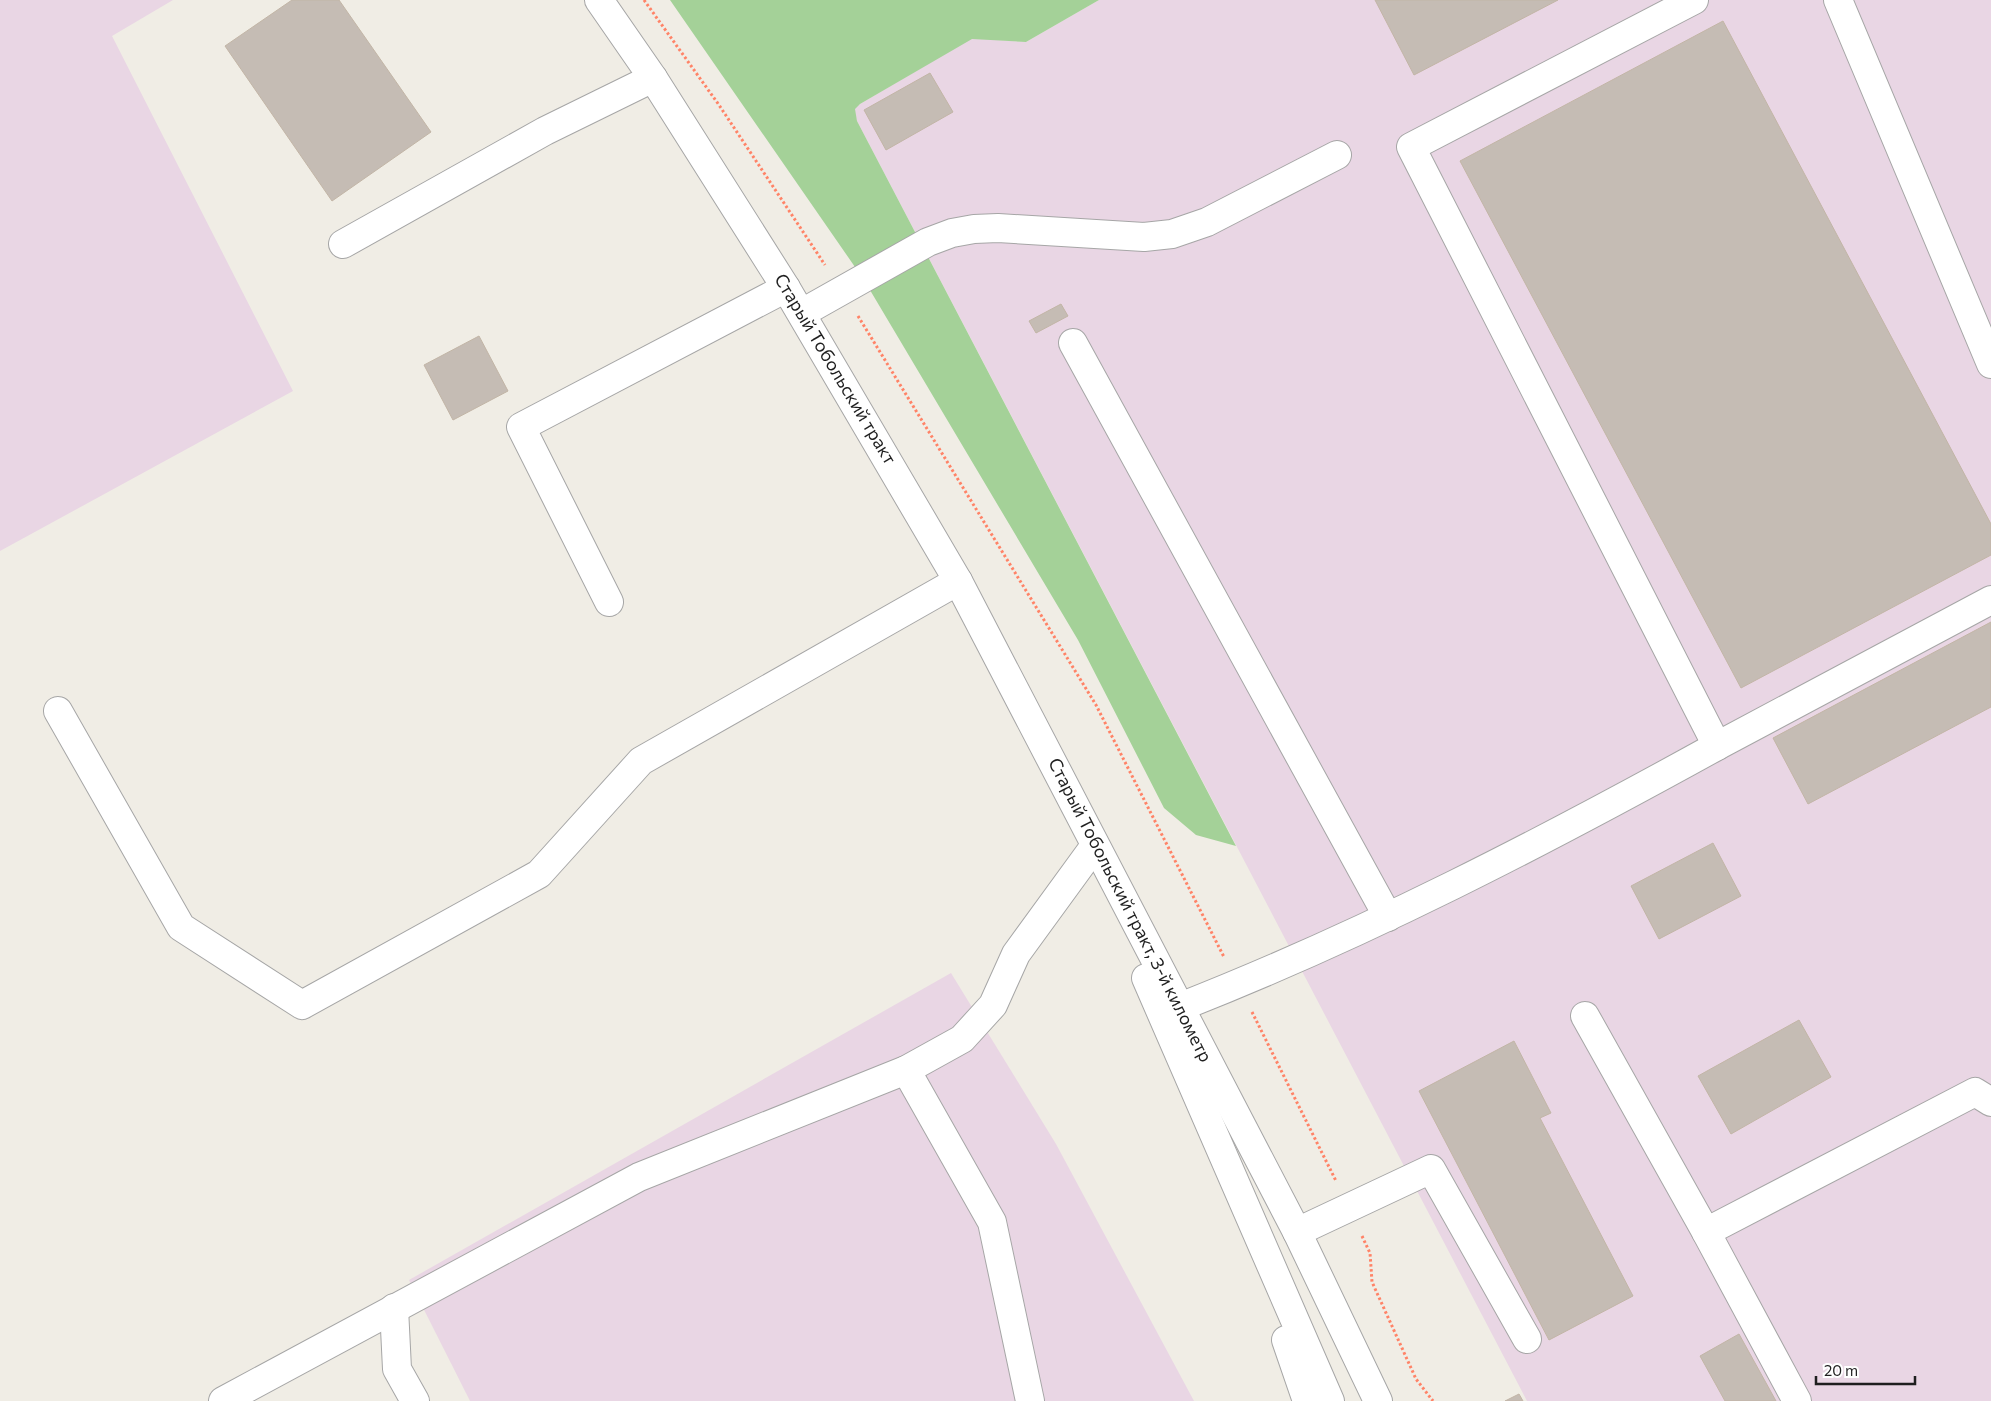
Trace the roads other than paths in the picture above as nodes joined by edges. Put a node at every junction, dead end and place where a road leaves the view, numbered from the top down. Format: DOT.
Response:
graph roads {
  1 [pos="599,0"];
  2 [pos="1694,0"];
  3 [pos="1838,0"];
  4 [pos="653,78"];
  5 [pos="1337,155"];
  6 [pos="343,244"];
  7 [pos="786,288"];
  8 [pos="802,313"];
  9 [pos="1073,342"];
  10 [pos="1991,364"];
  11 [pos="958,581"];
  12 [pos="1991,600"];
  13 [pos="609,602"];
  14 [pos="58,711"];
  15 [pos="1717,746"];
  16 [pos="1048,752"];
  17 [pos="1091,851"];
  18 [pos="1388,917"];
  19 [pos="1180,1007"];
  20 [pos="1585,1016"];
  21 [pos="906,1070"];
  22 [pos="1991,1102"];
  23 [pos="1224,1156"];
  24 [pos="1298,1232"];
  25 [pos="1706,1232"];
  26 [pos="394,1308"];
  27 [pos="1527,1339"];
  28 [pos="223,1401"];
  29 [pos="415,1401"];
  30 [pos="1030,1401"];
  31 [pos="1307,1401"];
  32 [pos="1330,1401"];
  33 [pos="1378,1401"];
  34 [pos="1797,1401"];
  1 -- 4 [label="street, Старый Тобольский тракт"];
  2 -- 15 [label="street"];
  3 -- 10 [label="street"];
  4 -- 6 [label="street"];
  4 -- 7 [label="street, Старый Тобольский тракт"];
  5 -- 8 [label="street"];
  7 -- 8 [label="street, Старый Тобольский тракт"];
  7 -- 13 [label="street"];
  8 -- 11 [label="street, Старый Тобольский тракт"];
  9 -- 18 [label="street"];
  11 -- 14 [label="street"];
  11 -- 16 [label="street, Старый Тобольский тракт"];
  12 -- 15 [label="street"];
  15 -- 18 [label="street"];
  16 -- 17 [label="street, Старый Тобольский тракт, 3-й километр"];
  16 -- 19 [label="street, Старый Тобольский тракт, 3-й километр"];
  17 -- 21 [label="street"];
  17 -- 23 [label="street, Старый Тобольский тракт, 3-й километр"];
  18 -- 19 [label="street"];
  19 -- 24 [label="street, Старый Тобольский тракт, 3-й километр"];
  20 -- 25 [label="street"];
  21 -- 26 [label="street"];
  21 -- 30 [label="street"];
  22 -- 25 [label="street"];
  23 -- 31 [label="street"];
  23 -- 32 [label="street, Старый Тобольский тракт, 3-й километр"];
  24 -- 27 [label="street"];
  24 -- 33 [label="street, Старый Тобольский тракт, 3-й километр"];
  25 -- 34 [label="street"];
  26 -- 28 [label="street"];
  26 -- 29 [label="street"];
}
